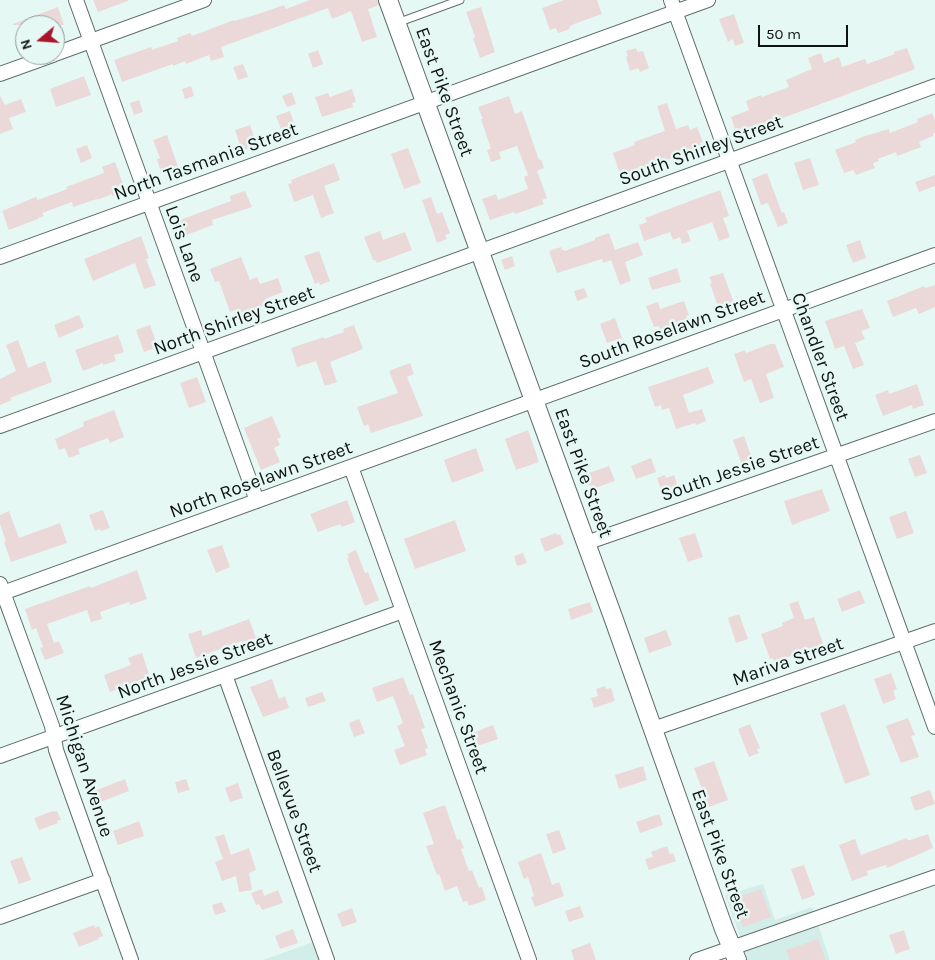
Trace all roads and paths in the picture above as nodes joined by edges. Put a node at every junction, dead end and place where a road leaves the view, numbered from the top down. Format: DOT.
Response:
graph roads {
  1 [pos="76,0"];
  2 [pos="204,0"];
  3 [pos="388,0"];
  4 [pos="460,0"];
  5 [pos="708,0"];
  6 [pos="673,6"];
  7 [pos="397,23"];
  8 [pos="91,41"];
  9 [pos="65,51"];
  10 [pos="26,65"];
  11 [pos="0,74"];
  12 [pos="935,86"];
  13 [pos="425,102"];
  14 [pos="729,161"];
  15 [pos="149,203"];
  16 [pos="480,251"];
  17 [pos="935,255"];
  18 [pos="0,257"];
  19 [pos="783,310"];
  20 [pos="203,352"];
  21 [pos="534,400"];
  22 [pos="935,421"];
  23 [pos="0,426"];
  24 [pos="836,456"];
  25 [pos="351,467"];
  26 [pos="257,501"];
  27 [pos="586,543"];
  28 [pos="1,590"];
  29 [pos="403,611"];
  30 [pos="935,631"];
  31 [pos="904,642"];
  32 [pos="225,675"];
  33 [pos="935,726"];
  34 [pos="653,729"];
  35 [pos="54,736"];
  36 [pos="0,756"];
  37 [pos="935,877"];
  38 [pos="103,880"];
  39 [pos="0,917"];
  40 [pos="735,954"];
  41 [pos="131,960"];
  42 [pos="327,960"];
  43 [pos="529,960"];
  44 [pos="697,960"];
  1 -- 8 [label="street, Lois Lane"];
  2 -- 8 [label="street"];
  3 -- 7 [label="street, East Pike Street"];
  4 -- 7 [label="lane"];
  5 -- 6 [label="street, North Tasmania Street"];
  6 -- 13 [label="street, North Tasmania Street"];
  6 -- 14 [label="street, Chandler Street"];
  7 -- 13 [label="street, East Pike Street"];
  8 -- 9 [label="street"];
  8 -- 15 [label="street, Lois Lane"];
  10 -- 11 [label="street"];
  12 -- 14 [label="street, South Shirley Street"];
  13 -- 15 [label="street, North Tasmania Street"];
  13 -- 16 [label="street, East Pike Street"];
  14 -- 16 [label="street, South Shirley Street"];
  14 -- 19 [label="street, Chandler Street"];
  15 -- 18 [label="street, North Tasmania Street"];
  15 -- 20 [label="street, Lois Lane"];
  16 -- 20 [label="street, North Shirley Street"];
  16 -- 21 [label="street, East Pike Street"];
  17 -- 19 [label="street, South Roselawn Street"];
  19 -- 21 [label="street, South Roselawn Street"];
  19 -- 24 [label="street, Chandler Street"];
  20 -- 23 [label="street, North Shirley Street"];
  20 -- 26 [label="street, Lois Lane"];
  21 -- 25 [label="street, North Roselawn Street"];
  21 -- 27 [label="street, East Pike Street"];
  22 -- 24 [label="street, South Jessie Street"];
  24 -- 27 [label="street, South Jessie Street"];
  24 -- 31 [label="street, Chandler Street"];
  25 -- 26 [label="street, North Roselawn Street"];
  25 -- 29 [label="street, Mechanic Street"];
  26 -- 28 [label="street, North Roselawn Street"];
  27 -- 34 [label="street, East Pike Street"];
  28 -- 35 [label="street, Michigan Avenue"];
  29 -- 32 [label="street, North Jessie Street"];
  29 -- 43 [label="street, Mechanic Street"];
  30 -- 31 [label="street, Mariva Street"];
  31 -- 33 [label="street, Chandler Street"];
  31 -- 34 [label="street, Mariva Street"];
  32 -- 35 [label="street, North Jessie Street"];
  32 -- 42 [label="street, Bellevue Street"];
  34 -- 40 [label="street, East Pike Street"];
  35 -- 36 [label="street, North Jessie Street"];
  35 -- 38 [label="street, Michigan Avenue"];
  37 -- 40 [label="street"];
  38 -- 39 [label="street"];
  38 -- 41 [label="street, Michigan Avenue"];
  40 -- 44 [label="street"];
}
